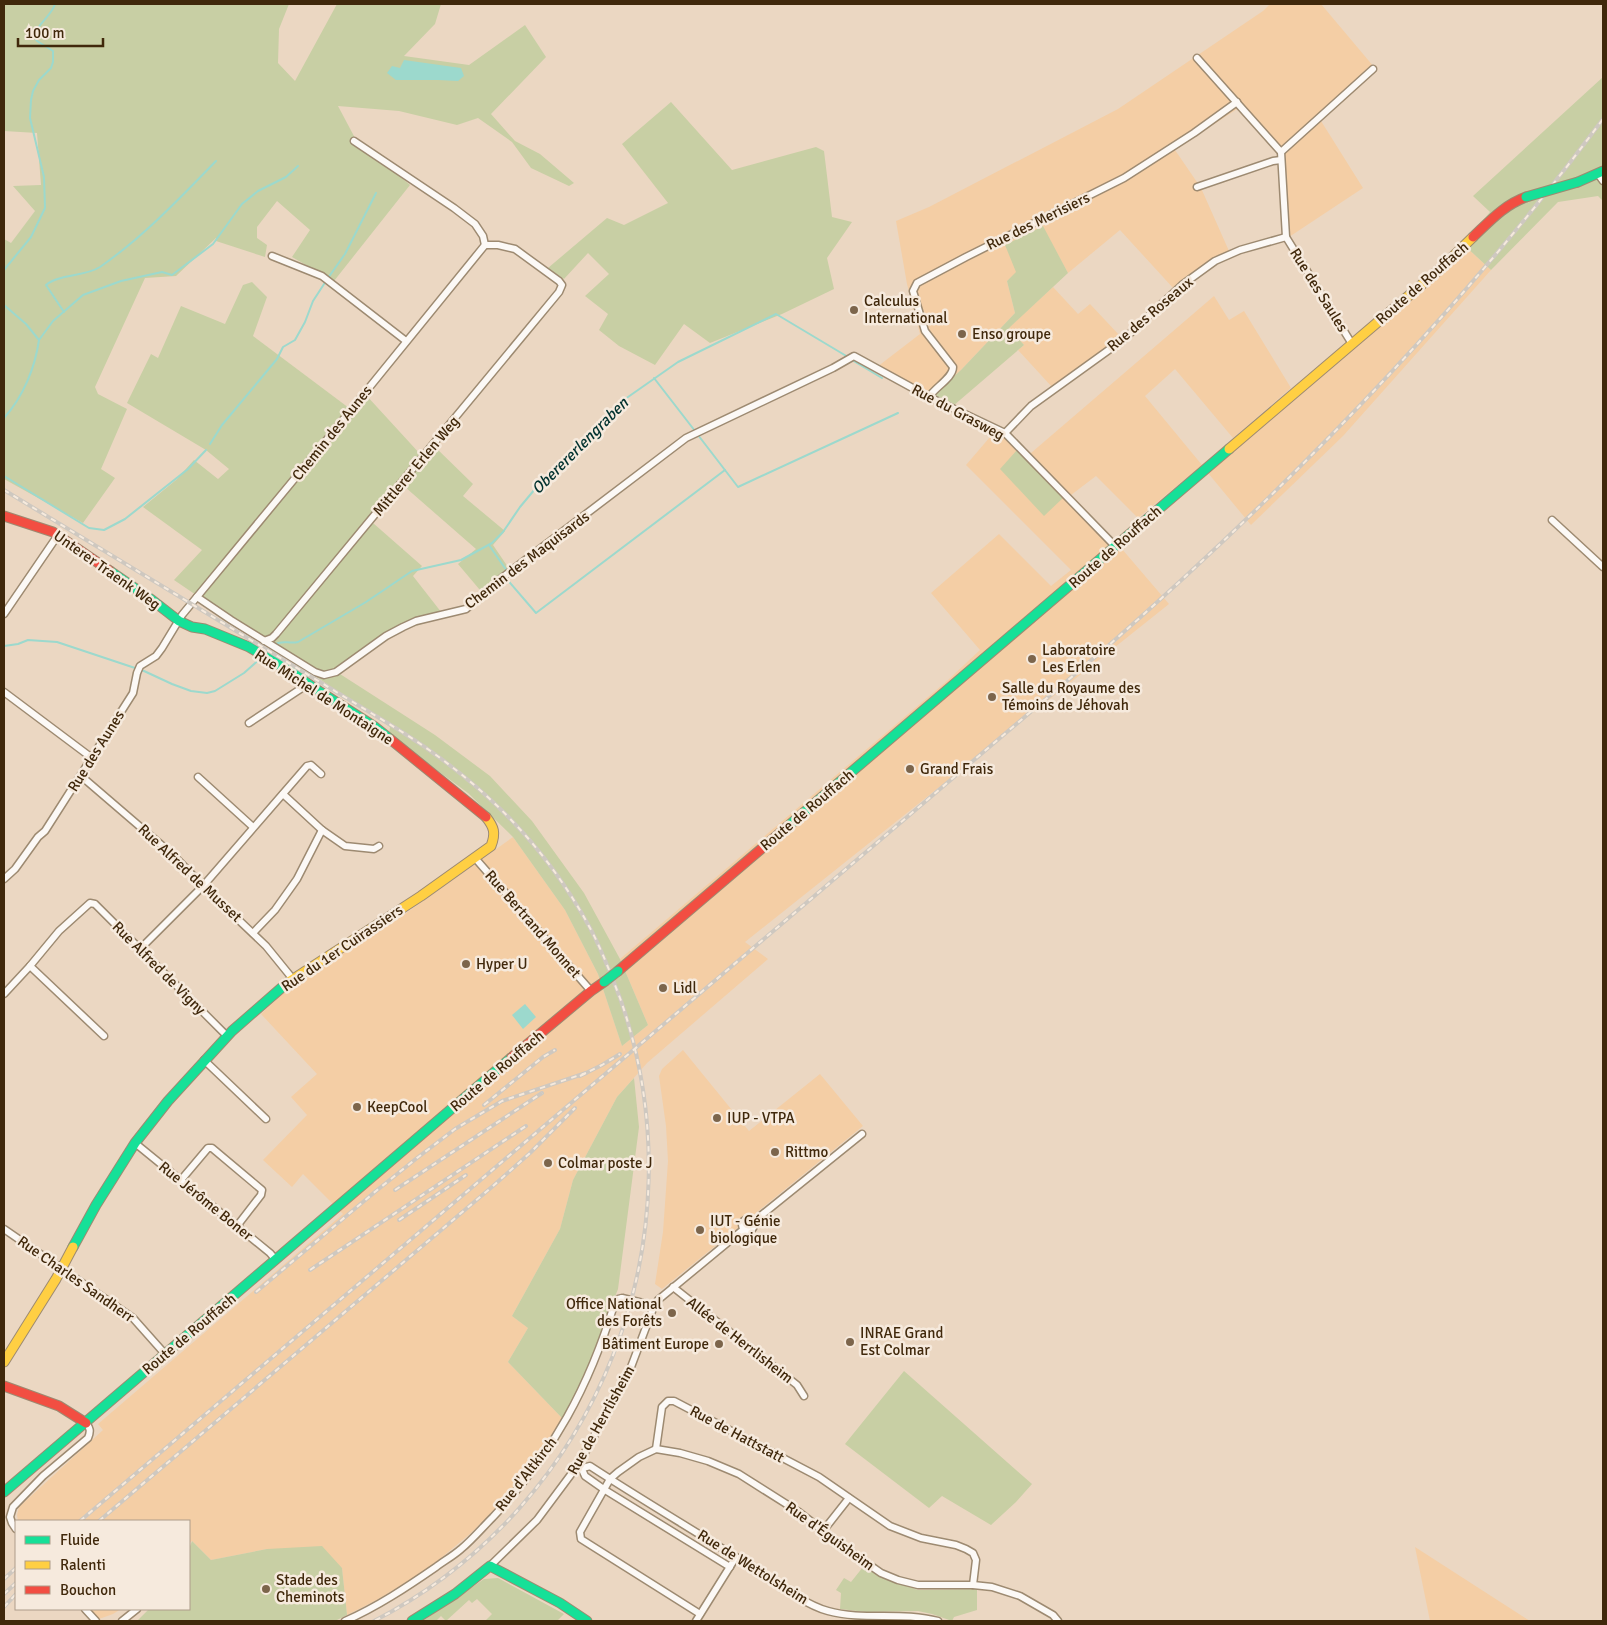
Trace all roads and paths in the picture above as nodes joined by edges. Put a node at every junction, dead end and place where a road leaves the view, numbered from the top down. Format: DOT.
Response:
graph roads {
  1 [pos="1197,58"];
  2 [pos="1373,69"];
  3 [pos="1237,102"];
  4 [pos="354,141"];
  5 [pos="1281,152"];
  6 [pos="1280,160"];
  7 [pos="1602,175"];
  8 [pos="1197,187"];
  9 [pos="1286,237"];
  10 [pos="485,245"];
  11 [pos="272,256"];
  12 [pos="406,341"];
  13 [pos="1352,344"];
  14 [pos="854,356"];
  15 [pos="929,397"];
  16 [pos="1005,433"];
  17 [pos="4,516"];
  18 [pos="1552,520"];
  19 [pos="58,536"];
  20 [pos="1115,546"];
  21 [pos="1603,567"];
  22 [pos="197,597"];
  23 [pos="4,614"];
  24 [pos="178,621"];
  25 [pos="264,641"];
  26 [pos="308,684"];
  27 [pos="4,692"];
  28 [pos="249,723"];
  29 [pos="92,758"];
  30 [pos="321,774"];
  31 [pos="81,776"];
  32 [pos="198,777"];
  33 [pos="283,794"];
  34 [pos="253,827"];
  35 [pos="322,830"];
  36 [pos="379,846"];
  37 [pos="475,858"];
  38 [pos="4,879"];
  39 [pos="203,886"];
  40 [pos="253,933"];
  41 [pos="141,948"];
  42 [pos="30,966"];
  43 [pos="292,978"];
  44 [pos="591,991"];
  45 [pos="4,994"];
  46 [pos="104,1036"];
  47 [pos="227,1036"];
  48 [pos="204,1060"];
  49 [pos="266,1119"];
  50 [pos="862,1134"];
  51 [pos="135,1143"];
  52 [pos="181,1180"];
  53 [pos="237,1226"];
  54 [pos="4,1229"];
  55 [pos="276,1260"];
  56 [pos="62,1268"];
  57 [pos="674,1287"];
  58 [pos="654,1306"];
  59 [pos="165,1354"];
  60 [pos="4,1362"];
  61 [pos="4,1386"];
  62 [pos="804,1396"];
  63 [pos="86,1423"];
  64 [pos="656,1449"];
  65 [pos="581,1467"];
  66 [pos="610,1479"];
  67 [pos="605,1490"];
  68 [pos="4,1492"];
  69 [pos="849,1498"];
  70 [pos="4,1522"];
  71 [pos="12,1523"];
  72 [pos="15,1528"];
  73 [pos="823,1531"];
  74 [pos="736,1558"];
  75 [pos="490,1566"];
  76 [pos="730,1567"];
  77 [pos="973,1584"];
  78 [pos="86,1610"];
  79 [pos="136,1610"];
  80 [pos="700,1614"];
  81 [pos="888,1619"];
  82 [pos="96,1621"];
  83 [pos="122,1621"];
  84 [pos="345,1621"];
  85 [pos="412,1621"];
  86 [pos="587,1621"];
  87 [pos="696,1621"];
  88 [pos="938,1621"];
  89 [pos="1058,1621"];
  1 -- 3 [label="street"];
  2 -- 5 [label="street"];
  3 -- 5 [label="street"];
  3 -- 15 [label="street, Rue des Merisiers"];
  4 -- 10 [label="street"];
  5 -- 6 [label="street, Rue des Saules"];
  6 -- 8 [label="street"];
  6 -- 9 [label="street, Rue des Saules"];
  7 -- 13 [label="main road, Route de Rouffach, bridge"];
  9 -- 13 [label="street, Rue des Saules"];
  9 -- 16 [label="street, Rue des Roseaux"];
  10 -- 12 [label="street, Chemin des Aunes"];
  10 -- 25 [label="street, Mittlerer Erlen Weg"];
  11 -- 12 [label="street"];
  12 -- 22 [label="street, Chemin des Aunes"];
  13 -- 20 [label="main road, Route de Rouffach"];
  14 -- 15 [label="street, Rue du Grasweg"];
  14 -- 25 [label="street, Chemin des Maquisards"];
  15 -- 16 [label="street, Rue du Grasweg"];
  16 -- 20 [label="street, Rue du Grasweg"];
  17 -- 19 [label="main road, Unterer Traenk Weg"];
  18 -- 21 [label="street"];
  19 -- 23 [label="street"];
  19 -- 24 [label="main road, Unterer Traenk Weg"];
  20 -- 44 [label="main road, Route de Rouffach, bridge"];
  22 -- 24 [label="street, Chemin des Aunes"];
  22 -- 25 [label="street, Chemin des Maquisards"];
  24 -- 26 [label="main road, Rue Michel de Montaigne"];
  24 -- 29 [label="street, Rue des Aunes"];
  26 -- 28 [label="street"];
  26 -- 37 [label="main road, Rue Michel de Montaigne"];
  27 -- 29 [label="street"];
  29 -- 31 [label="street, Rue des Aunes"];
  30 -- 33 [label="street"];
  31 -- 38 [label="street, Rue des Aunes"];
  31 -- 39 [label="street, Rue Alfred de Musset"];
  32 -- 34 [label="street"];
  33 -- 34 [label="street"];
  33 -- 35 [label="street"];
  34 -- 39 [label="street"];
  35 -- 36 [label="street"];
  35 -- 40 [label="street"];
  37 -- 43 [label="main road, Rue du 1er Cuirassiers"];
  37 -- 44 [label="street, Rue Bertrand Monnet"];
  39 -- 40 [label="street, Rue Alfred de Musset"];
  39 -- 41 [label="street"];
  40 -- 43 [label="street, Rue Alfred de Musset"];
  41 -- 42 [label="street, Rue Alfred de Vigny"];
  41 -- 47 [label="street, Rue Alfred de Vigny"];
  42 -- 45 [label="street"];
  42 -- 46 [label="street"];
  43 -- 47 [label="main road, Rue du 1er Cuirassiers"];
  44 -- 55 [label="main road, Route de Rouffach"];
  47 -- 48 [label="main road, Rue du 1er Cuirassiers"];
  48 -- 49 [label="street"];
  48 -- 51 [label="main road, Rue du 1er Cuirassiers"];
  50 -- 57 [label="street, Rue de Herrlisheim"];
  51 -- 52 [label="street, Rue Jérôme Boner"];
  51 -- 56 [label="main road, Rue du 1er Cuirassiers"];
  52 -- 53 [label="street, Rue Jérôme Boner"];
  52 -- 53 [label="street"];
  53 -- 55 [label="street, Rue Jérôme Boner"];
  54 -- 56 [label="street, Rue Charles Sandherr"];
  55 -- 59 [label="main road, Route de Rouffach"];
  56 -- 59 [label="street, Rue Charles Sandherr"];
  56 -- 60 [label="main road, Rue du 1er Cuirassiers"];
  57 -- 58 [label="street, Rue de Herrlisheim"];
  57 -- 62 [label="street, Allée de Herrlisheim"];
  58 -- 65 [label="street, Rue de Herrlisheim"];
  58 -- 84 [label="street, Rue d'Altkirch, bridge"];
  59 -- 63 [label="main road, Route de Rouffach"];
  61 -- 63 [label="main road"];
  63 -- 68 [label="main road, Route de Rouffach"];
  63 -- 71 [label="street"];
  64 -- 66 [label="street"];
  64 -- 69 [label="street, Rue de Hattstatt"];
  64 -- 73 [label="street, Rue d'Éguisheim"];
  65 -- 66 [label="street, Rue de Wettolsheim"];
  65 -- 67 [label="street, Rue de Wettolsheim"];
  65 -- 75 [label="street, Rue de Herrlisheim"];
  66 -- 67 [label="street"];
  66 -- 74 [label="street, Rue de Wettolsheim"];
  67 -- 76 [label="street, Rue de Wettolsheim"];
  67 -- 80 [label="street"];
  69 -- 73 [label="street"];
  69 -- 77 [label="street, Rue de Hattstatt"];
  70 -- 71 [label="street"];
  71 -- 72 [label="street"];
  73 -- 77 [label="street, Rue d'Éguisheim"];
  74 -- 76 [label="street"];
  74 -- 81 [label="street, Rue de Wettolsheim"];
  75 -- 85 [label="main road"];
  75 -- 86 [label="main road"];
  76 -- 80 [label="street"];
  77 -- 89 [label="street, Rue d'Éguisheim"];
  78 -- 82 [label="street"];
  79 -- 83 [label="street"];
  80 -- 87 [label="street"];
  81 -- 88 [label="street, Rue de Wettolsheim"];
}
